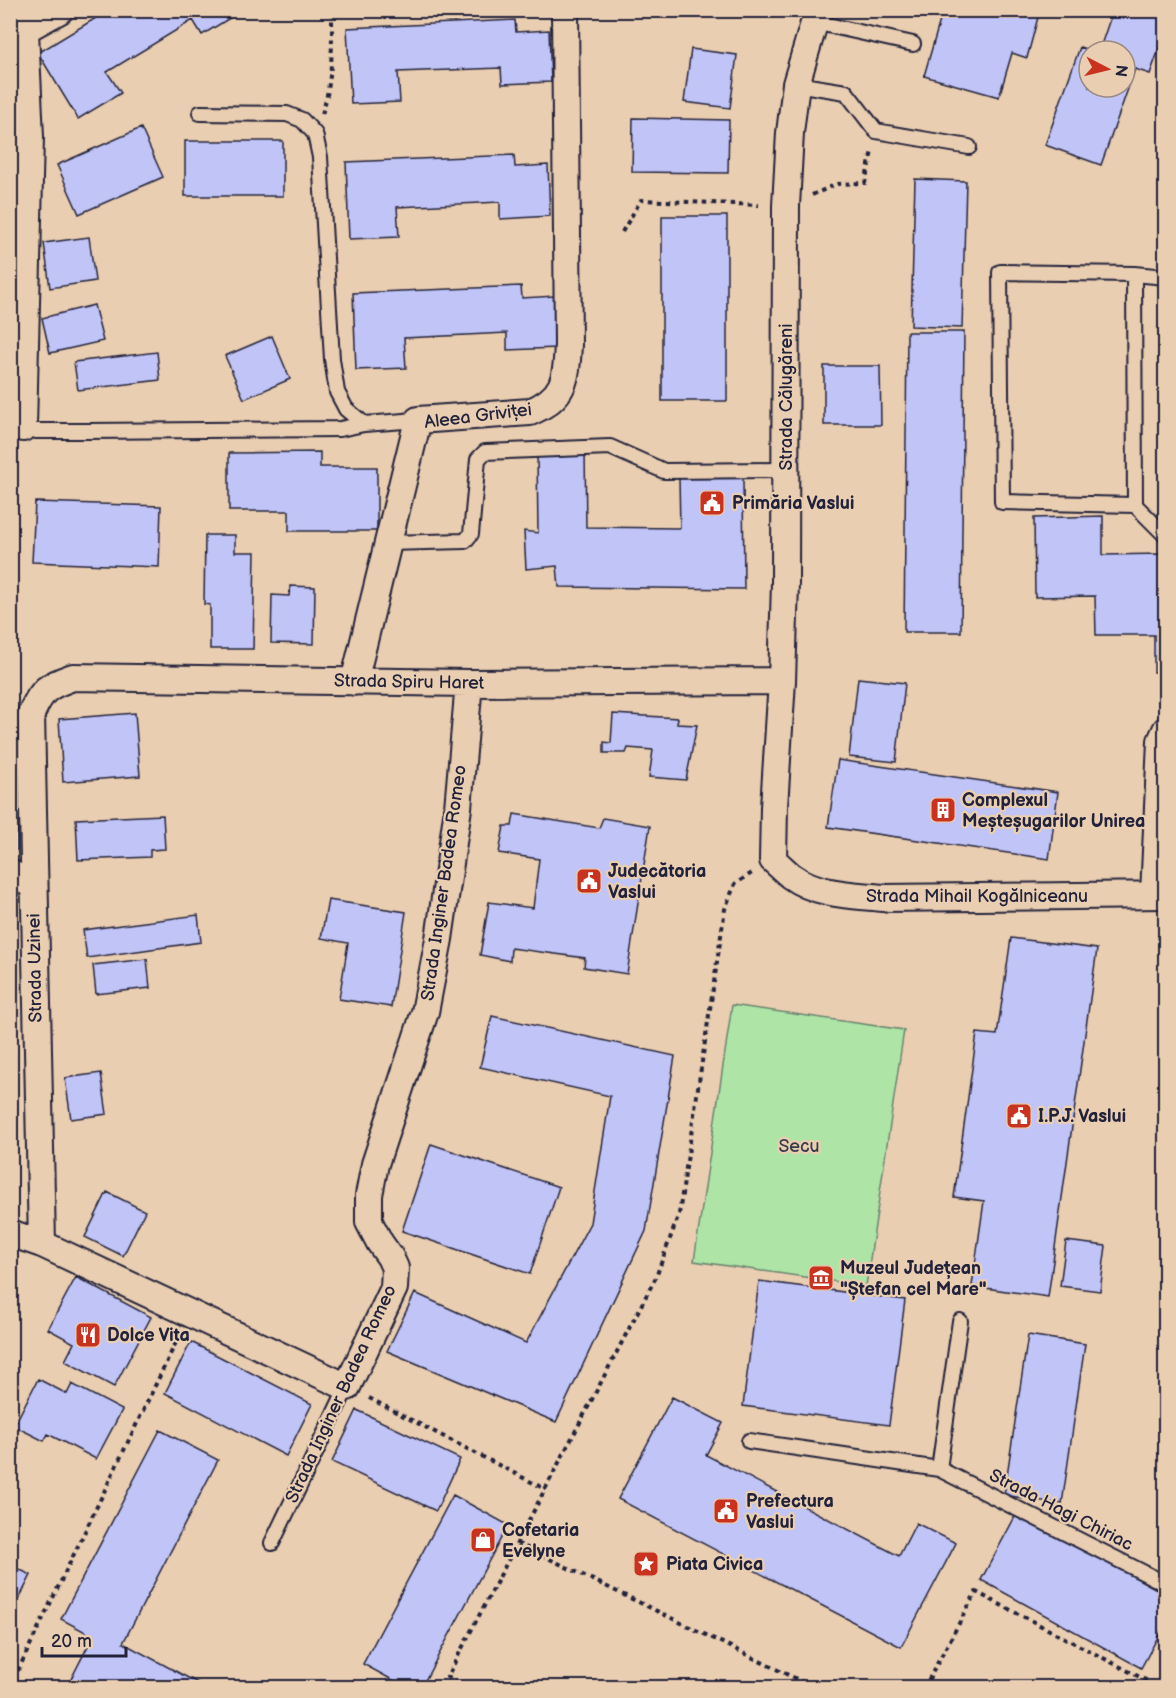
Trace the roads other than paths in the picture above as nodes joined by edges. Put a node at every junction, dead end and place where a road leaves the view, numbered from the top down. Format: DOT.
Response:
graph roads {
  1 [pos="60,10"];
  2 [pos="565,10"];
  3 [pos="816,16"];
  4 [pos="18,26"];
  5 [pos="913,44"];
  6 [pos="796,84"];
  7 [pos="200,113"];
  8 [pos="969,147"];
  9 [pos="1134,274"];
  10 [pos="1166,277"];
  11 [pos="418,420"];
  12 [pos="364,424"];
  13 [pos="23,428"];
  14 [pos="785,470"];
  15 [pos="1135,505"];
  16 [pos="1166,536"];
  17 [pos="388,543"];
  18 [pos="782,681"];
  19 [pos="354,682"];
  20 [pos="469,683"];
  21 [pos="40,693"];
  22 [pos="1166,730"];
  23 [pos="773,860"];
  24 [pos="10,873"];
  25 [pos="33,885"];
  26 [pos="1160,895"];
  27 [pos="10,1233"];
  28 [pos="42,1244"];
  29 [pos="960,1321"];
  30 [pos="347,1387"];
  31 [pos="749,1441"];
  32 [pos="939,1469"];
  33 [pos="272,1543"];
  34 [pos="1166,1584"];
  1 -- 4 [label="street"];
  2 -- 11 [label="street, Aleea Griviței"];
  3 -- 5 [label="lane"];
  3 -- 6 [label="street, Strada Călugăreni"];
  4 -- 13 [label="street"];
  6 -- 8 [label="lane"];
  6 -- 14 [label="street, Strada Călugăreni"];
  7 -- 12 [label="lane"];
  9 -- 10 [label="lane"];
  9 -- 15 [label="lane"];
  9 -- 15 [label="lane"];
  11 -- 12 [label="lane"];
  11 -- 17 [label="street, Aleea Griviței"];
  12 -- 13 [label="lane"];
  14 -- 17 [label="lane"];
  14 -- 18 [label="street, Strada Călugăreni"];
  15 -- 16 [label="lane"];
  17 -- 19 [label="street, Aleea Griviței"];
  18 -- 20 [label="street, Strada Spiru Haret"];
  18 -- 23 [label="street, Strada Călugăreni"];
  19 -- 20 [label="street, Strada Spiru Haret"];
  19 -- 21 [label="street, Strada Spiru Haret"];
  20 -- 30 [label="street, Strada Inginer Badea Romeo"];
  21 -- 25 [label="street, Strada Uzinei"];
  22 -- 26 [label="street, Strada Mihail Kogălniceanu"];
  23 -- 26 [label="street, Strada Mihail Kogălniceanu"];
  24 -- 25 [label="street"];
  25 -- 28 [label="street, Strada Uzinei"];
  27 -- 28 [label="street"];
  28 -- 30 [label="street"];
  29 -- 32 [label="lane"];
  30 -- 33 [label="lane, Strada Inginer Badea Romeo"];
  31 -- 32 [label="lane, Strada Hagi Chiriac"];
  32 -- 34 [label="lane, Strada Hagi Chiriac"];
}
